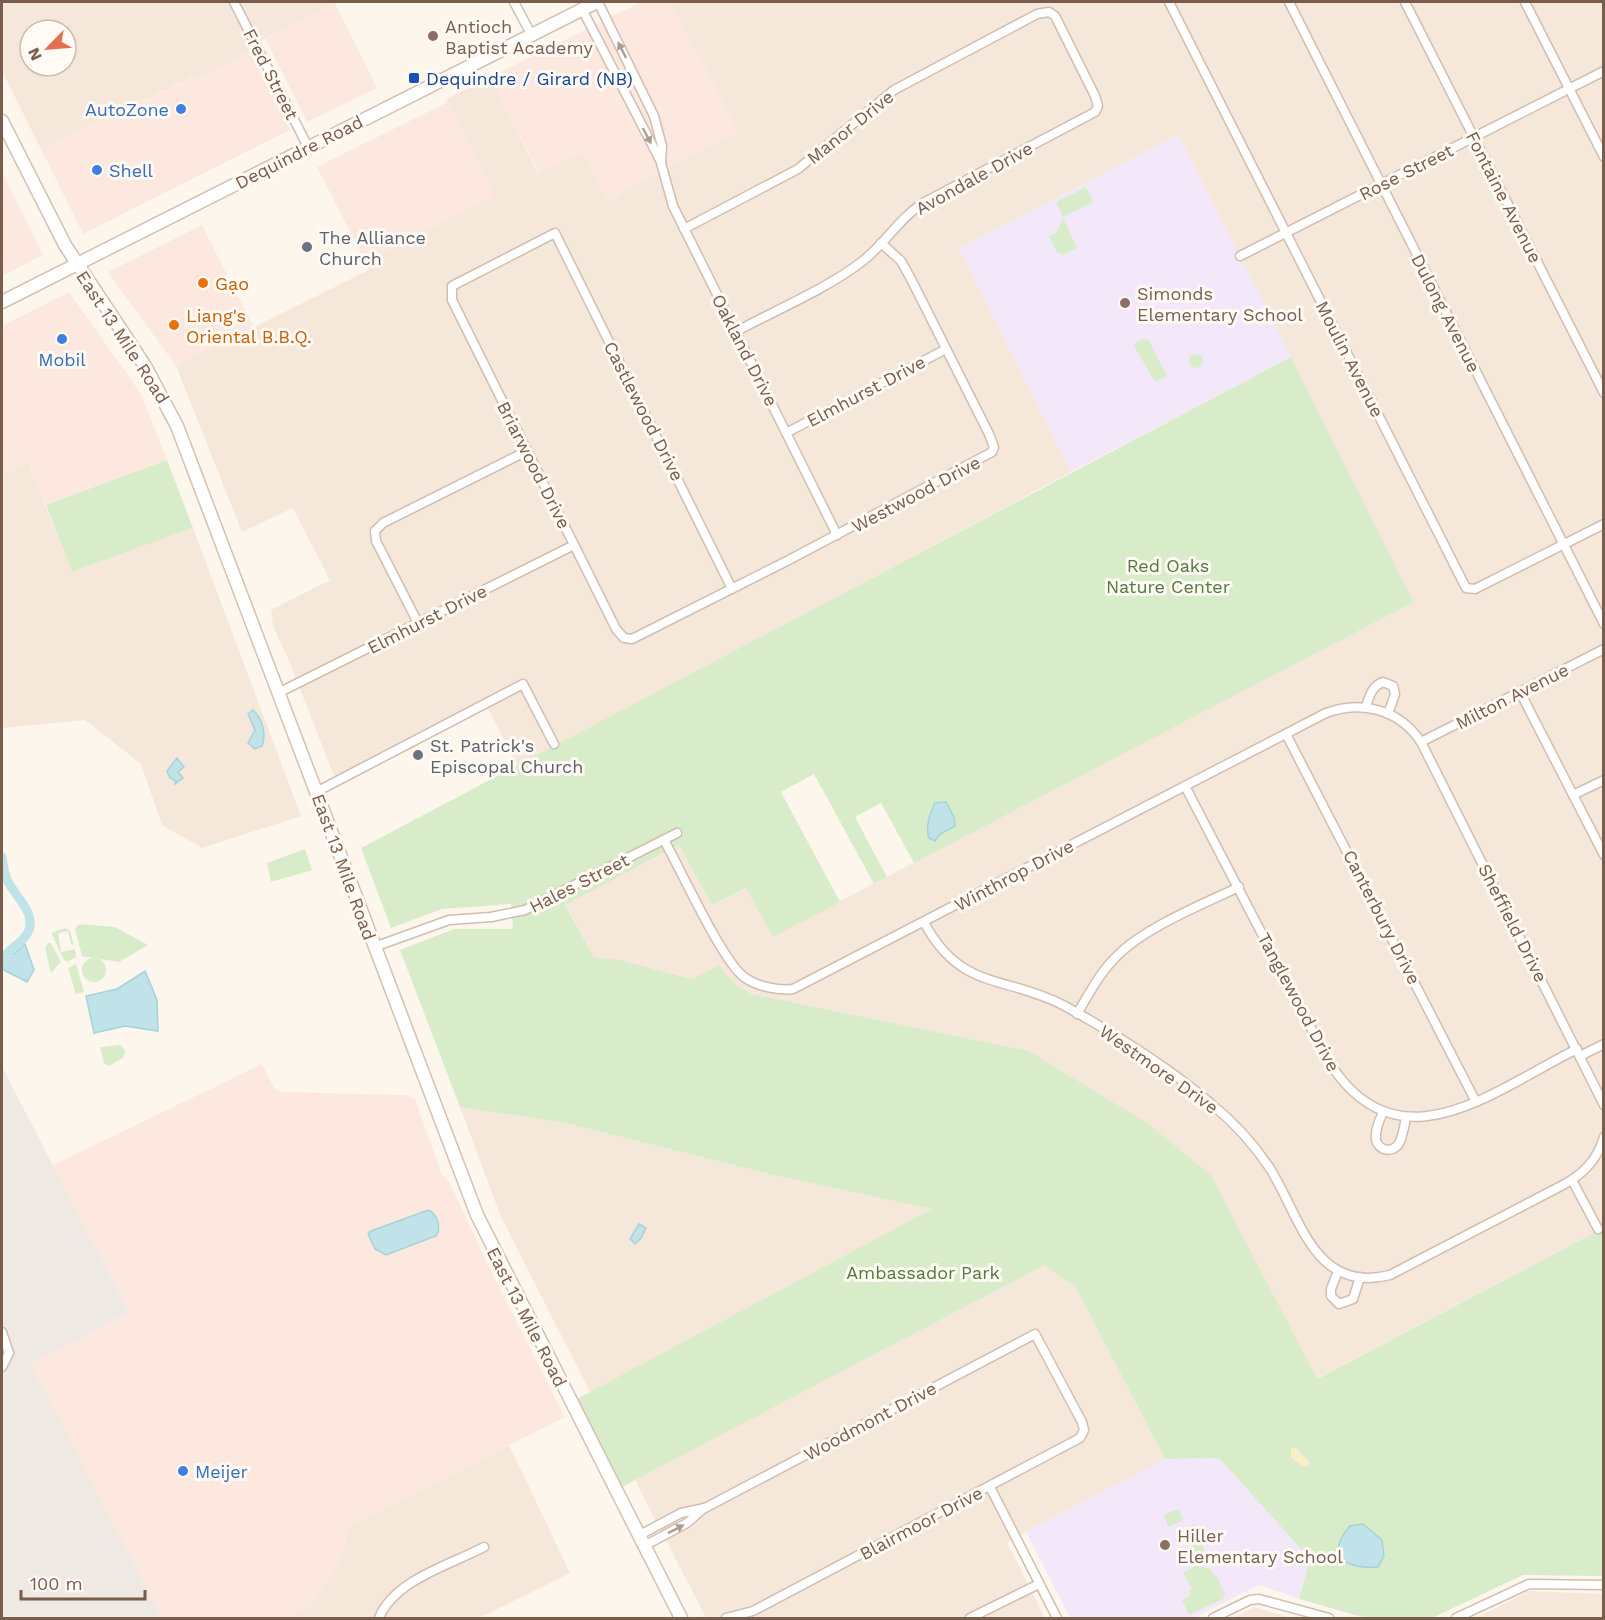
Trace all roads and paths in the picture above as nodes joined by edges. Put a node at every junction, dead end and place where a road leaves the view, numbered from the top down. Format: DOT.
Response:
graph roads {
  1 [pos="234,2"];
  2 [pos="514,2"];
  3 [pos="598,2"];
  4 [pos="1169,2"];
  5 [pos="1289,2"];
  6 [pos="1405,2"];
  7 [pos="1524,2"];
  8 [pos="582,9"];
  9 [pos="1049,12"];
  10 [pos="531,34"];
  11 [pos="1604,71"];
  12 [pos="1569,89"];
  13 [pos="645,95"];
  14 [pos="630,103"];
  15 [pos="2,121"];
  16 [pos="1474,137"];
  17 [pos="308,147"];
  18 [pos="1604,157"];
  19 [pos="661,162"];
  20 [pos="1381,184"];
  21 [pos="684,229"];
  22 [pos="1286,232"];
  23 [pos="881,243"];
  24 [pos="1240,256"];
  25 [pos="76,264"];
  26 [pos="451,290"];
  27 [pos="2,302"];
  28 [pos="735,332"];
  29 [pos="946,349"];
  30 [pos="1604,393"];
  31 [pos="786,433"];
  32 [pos="527,450"];
  33 [pos="1604,524"];
  34 [pos="837,535"];
  35 [pos="574,544"];
  36 [pos="1563,544"];
  37 [pos="732,589"];
  38 [pos="418,623"];
  39 [pos="1604,624"];
  40 [pos="624,638"];
  41 [pos="1604,649"];
  42 [pos="1520,692"];
  43 [pos="278,693"];
  44 [pos="1366,706"];
  45 [pos="1388,714"];
  46 [pos="1286,734"];
  47 [pos="1420,742"];
  48 [pos="554,744"];
  49 [pos="1604,780"];
  50 [pos="1185,786"];
  51 [pos="316,792"];
  52 [pos="1573,795"];
  53 [pos="676,833"];
  54 [pos="664,840"];
  55 [pos="1604,855"];
  56 [pos="1239,886"];
  57 [pos="924,922"];
  58 [pos="374,947"];
  59 [pos="1077,1014"];
  60 [pos="1604,1044"];
  61 [pos="1579,1053"];
  62 [pos="1476,1102"];
  63 [pos="1604,1105"];
  64 [pos="1383,1112"];
  65 [pos="1406,1118"];
  66 [pos="1604,1137"];
  67 [pos="1601,1154"];
  68 [pos="1572,1180"];
  69 [pos="1598,1229"];
  70 [pos="1338,1271"];
  71 [pos="1360,1278"];
  72 [pos="2,1332"];
  73 [pos="1035,1334"];
  74 [pos="2,1367"];
  75 [pos="990,1487"];
  76 [pos="641,1541"];
  77 [pos="484,1547"];
  78 [pos="1039,1584"];
  79 [pos="1604,1585"];
  80 [pos="753,1611"];
  81 [pos="379,1618"];
  82 [pos="681,1618"];
  83 [pos="726,1618"];
  84 [pos="745,1618"];
  85 [pos="970,1618"];
  86 [pos="1057,1618"];
  87 [pos="1213,1618"];
  88 [pos="1329,1618"];
  89 [pos="1456,1618"];
  1 -- 17 [label="street, Fred Street"];
  2 -- 10 [label="street"];
  3 -- 8 [label="main road, Dequindre Road"];
  13 -- 3 [label="street, Oakland Drive, one-way"];
  4 -- 22 [label="street, Moulin Avenue"];
  5 -- 20 [label="street, Dulong Avenue"];
  6 -- 16 [label="street, Fontaine Avenue"];
  7 -- 12 [label="street"];
  8 -- 10 [label="main road, Dequindre Road"];
  8 -- 14 [label="street, Oakland Drive"];
  9 -- 21 [label="street, Manor Drive"];
  9 -- 23 [label="street, Avondale Drive"];
  10 -- 17 [label="main road, Dequindre Road"];
  11 -- 12 [label="street, Rose Street"];
  12 -- 16 [label="street, Rose Street"];
  12 -- 18 [label="street"];
  13 -- 14 [label="street"];
  13 -- 19 [label="street, Oakland Drive"];
  14 -- 19 [label="street, Oakland Drive, one-way"];
  15 -- 25 [label="main road, East 13 Mile Road"];
  16 -- 20 [label="street, Rose Street"];
  16 -- 30 [label="street, Fontaine Avenue"];
  17 -- 25 [label="main road, Dequindre Road"];
  19 -- 21 [label="street, Oakland Drive"];
  20 -- 22 [label="street, Rose Street"];
  20 -- 36 [label="street, Dulong Avenue"];
  21 -- 28 [label="street, Oakland Drive"];
  22 -- 24 [label="street, Rose Street"];
  22 -- 36 [label="street, Moulin Avenue"];
  23 -- 28 [label="street, Avondale Drive"];
  23 -- 29 [label="street, Westwood Drive"];
  25 -- 27 [label="main road, Dequindre Road"];
  25 -- 43 [label="main road, East 13 Mile Road"];
  26 -- 32 [label="street, Briarwood Drive"];
  26 -- 37 [label="street, Castlewood Drive"];
  28 -- 31 [label="street, Oakland Drive"];
  29 -- 31 [label="street, Elmhurst Drive"];
  29 -- 34 [label="street, Westwood Drive"];
  31 -- 34 [label="street, Oakland Drive"];
  32 -- 35 [label="street, Briarwood Drive"];
  32 -- 38 [label="street"];
  33 -- 36 [label="street"];
  34 -- 37 [label="street, Westwood Drive"];
  35 -- 38 [label="street, Elmhurst Drive"];
  35 -- 40 [label="street, Briarwood Drive"];
  36 -- 39 [label="street, Dulong Avenue"];
  37 -- 40 [label="street, Westwood Drive"];
  38 -- 43 [label="street, Elmhurst Drive"];
  41 -- 42 [label="street, Milton Avenue"];
  42 -- 47 [label="street, Milton Avenue"];
  42 -- 52 [label="street"];
  43 -- 51 [label="main road, East 13 Mile Road"];
  44 -- 45 [label="street, Winthrop Drive"];
  44 -- 45 [label="street"];
  44 -- 46 [label="street, Winthrop Drive"];
  45 -- 47 [label="street, Winthrop Drive"];
  46 -- 50 [label="street, Winthrop Drive"];
  46 -- 62 [label="street, Canterbury Drive"];
  47 -- 61 [label="street, Sheffield Drive"];
  48 -- 51 [label="street"];
  49 -- 52 [label="street"];
  50 -- 56 [label="street, Tanglewood Drive"];
  50 -- 57 [label="street, Winthrop Drive"];
  51 -- 58 [label="main road, East 13 Mile Road"];
  52 -- 55 [label="street"];
  53 -- 54 [label="street, Hales Street"];
  54 -- 57 [label="street, Winthrop Drive"];
  54 -- 58 [label="street, Hales Street"];
  56 -- 59 [label="street"];
  56 -- 64 [label="street, Tanglewood Drive"];
  57 -- 59 [label="street, Westmore Drive"];
  58 -- 76 [label="main road, East 13 Mile Road"];
  59 -- 70 [label="street, Westmore Drive"];
  60 -- 61 [label="street, Tanglewood Drive"];
  61 -- 62 [label="street, Tanglewood Drive"];
  61 -- 63 [label="street, Sheffield Drive"];
  62 -- 65 [label="street, Tanglewood Drive"];
  64 -- 65 [label="street, Tanglewood Drive"];
  64 -- 65 [label="street"];
  66 -- 67 [label="street"];
  67 -- 68 [label="street, Westmore Drive"];
  68 -- 69 [label="street"];
  68 -- 71 [label="street, Westmore Drive"];
  70 -- 71 [label="street, Westmore Drive"];
  70 -- 71 [label="street"];
  72 -- 74 [label="street"];
  73 -- 75 [label="street, Blairmoor Drive"];
  73 -- 76 [label="street, Woodmont Drive"];
  75 -- 78 [label="street"];
  75 -- 80 [label="street, Blairmoor Drive"];
  76 -- 82 [label="main road, East 13 Mile Road"];
  77 -- 81 [label="street"];
  78 -- 85 [label="street"];
  78 -- 86 [label="street"];
  79 -- 89 [label="street"];
  80 -- 83 [label="street, Blairmoor Drive"];
  80 -- 84 [label="street, Blairmoor Drive"];
  87 -- 88 [label="street"];
}
